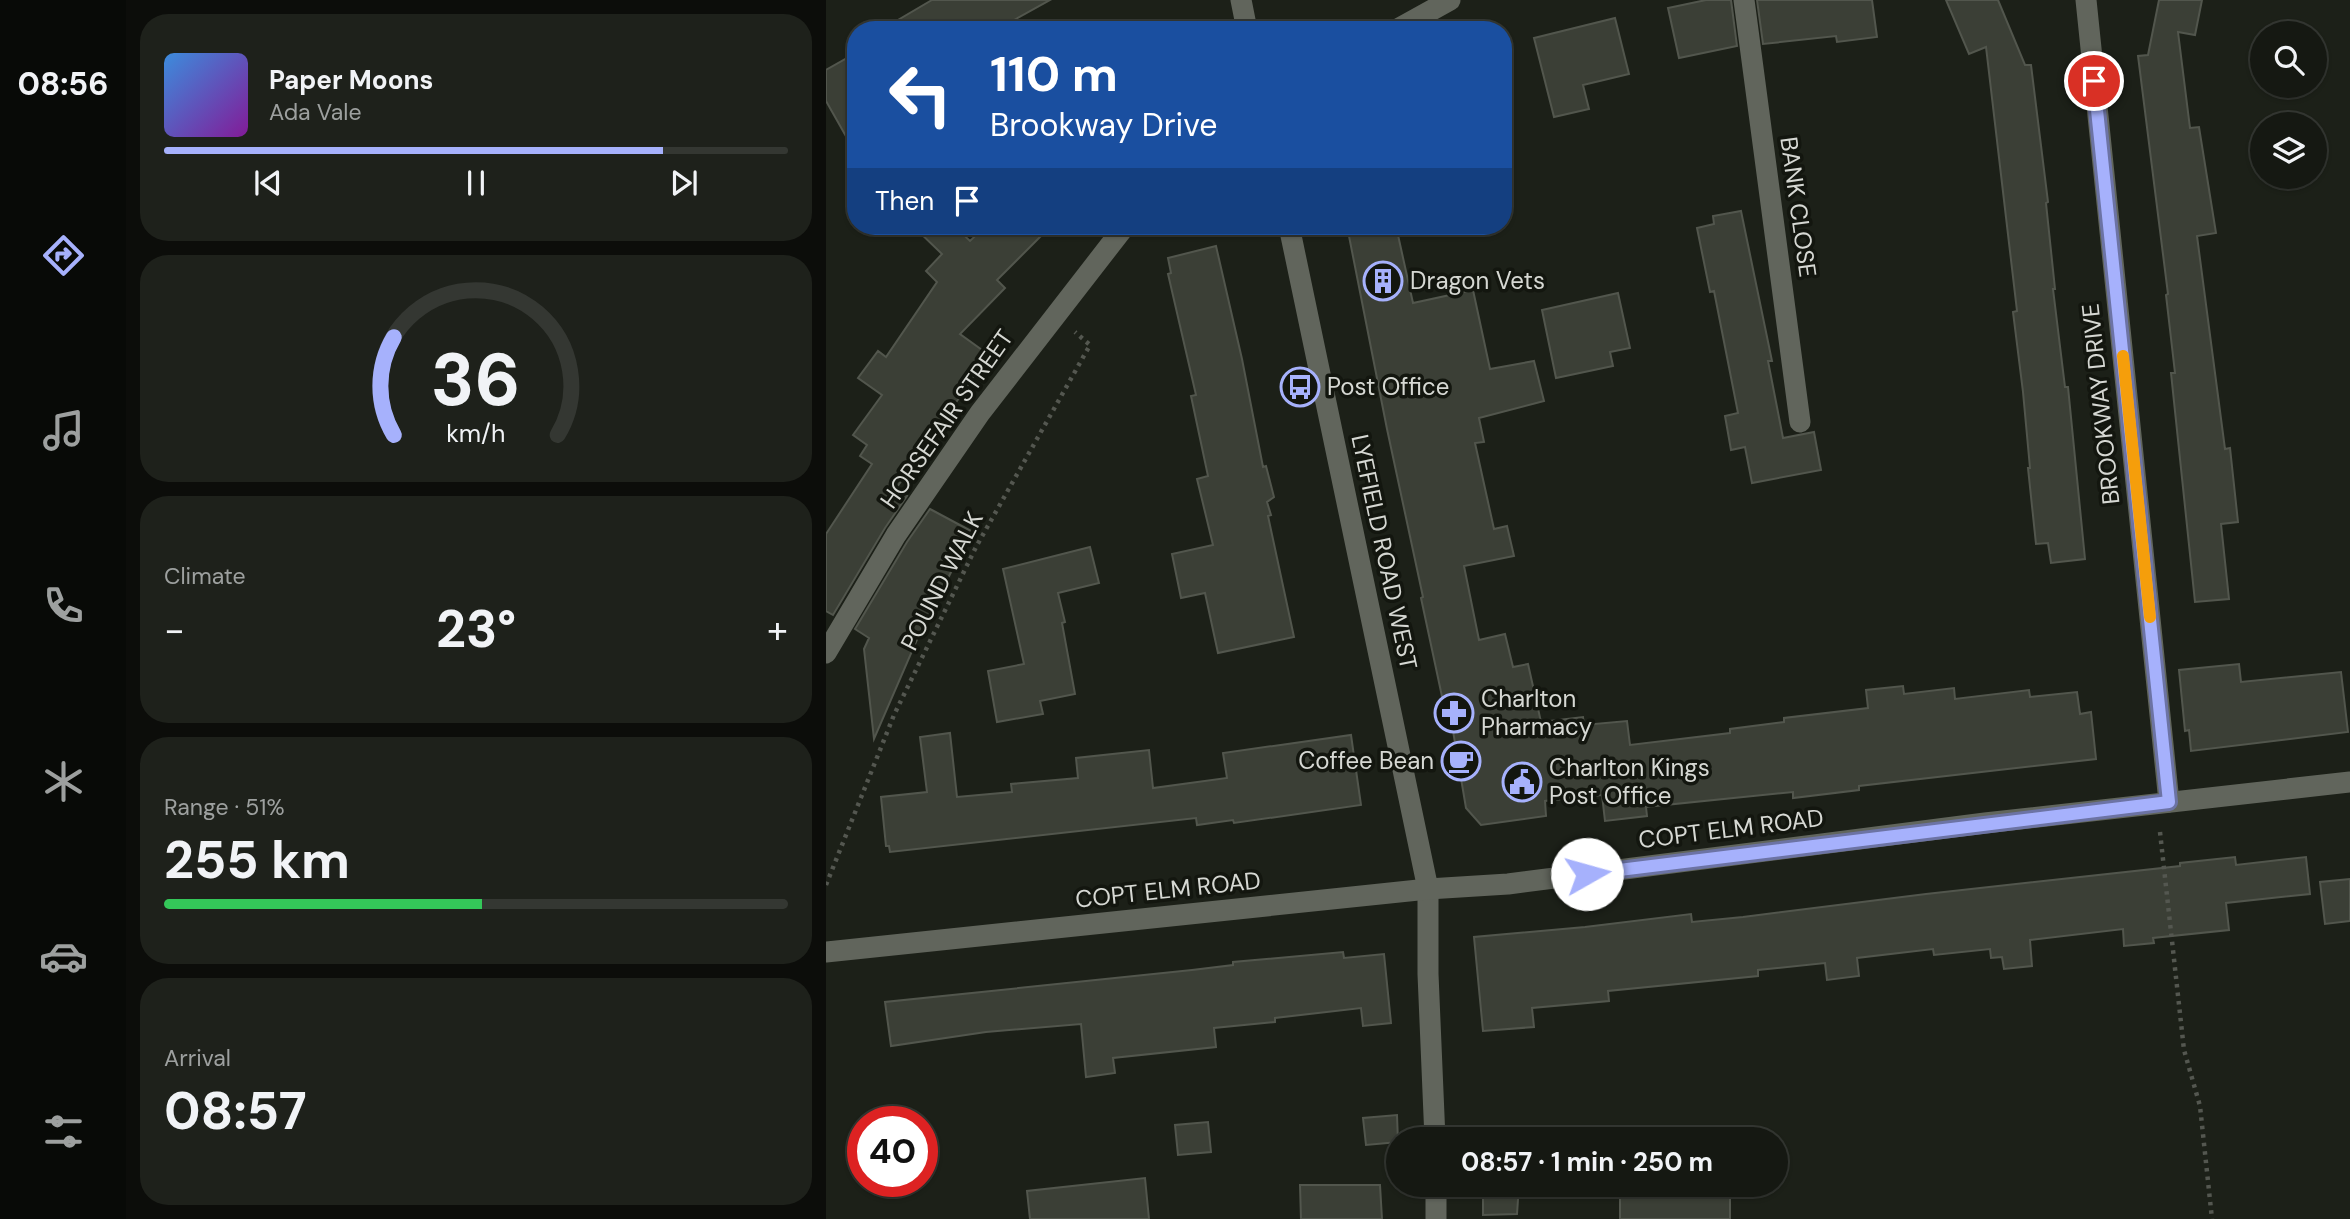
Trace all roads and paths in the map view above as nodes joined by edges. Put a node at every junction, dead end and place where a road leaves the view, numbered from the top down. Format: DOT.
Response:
graph roads {
  1 [pos="1241,0"];
  2 [pos="1450,0"];
  3 [pos="1744,0"];
  4 [pos="2085,0"];
  5 [pos="1245,21"];
  6 [pos="1412,21"];
  7 [pos="1118,235"];
  8 [pos="1291,235"];
  9 [pos="1055,314"];
  10 [pos="1801,422"];
  11 [pos="826,653"];
  12 [pos="2350,782"];
  13 [pos="2163,802"];
  14 [pos="826,885"];
  15 [pos="1428,889"];
  16 [pos="826,952"];
  17 [pos="1434,1127"];
  18 [pos="1436,1197"];
  19 [pos="1436,1219"];
  20 [pos="2212,1219"];
  1 -- 5 [label="street"];
  2 -- 6 [label="street"];
  3 -- 10 [label="street, BANK CLOSE"];
  4 -- 13 [label="street, BROOKWAY DRIVE"];
  7 -- 9 [label="street, HORSEFAIR STREET"];
  8 -- 15 [label="street, LYEFIELD ROAD WEST"];
  9 -- 11 [label="street, HORSEFAIR STREET"];
  9 -- 14 [label="path, POUND WALK"];
  12 -- 13 [label="street, COPT ELM ROAD"];
  13 -- 15 [label="street, COPT ELM ROAD"];
  13 -- 20 [label="path"];
  15 -- 16 [label="street, COPT ELM ROAD"];
  15 -- 17 [label="street, LYEFIELD ROAD WEST"];
  18 -- 19 [label="street"];
}
